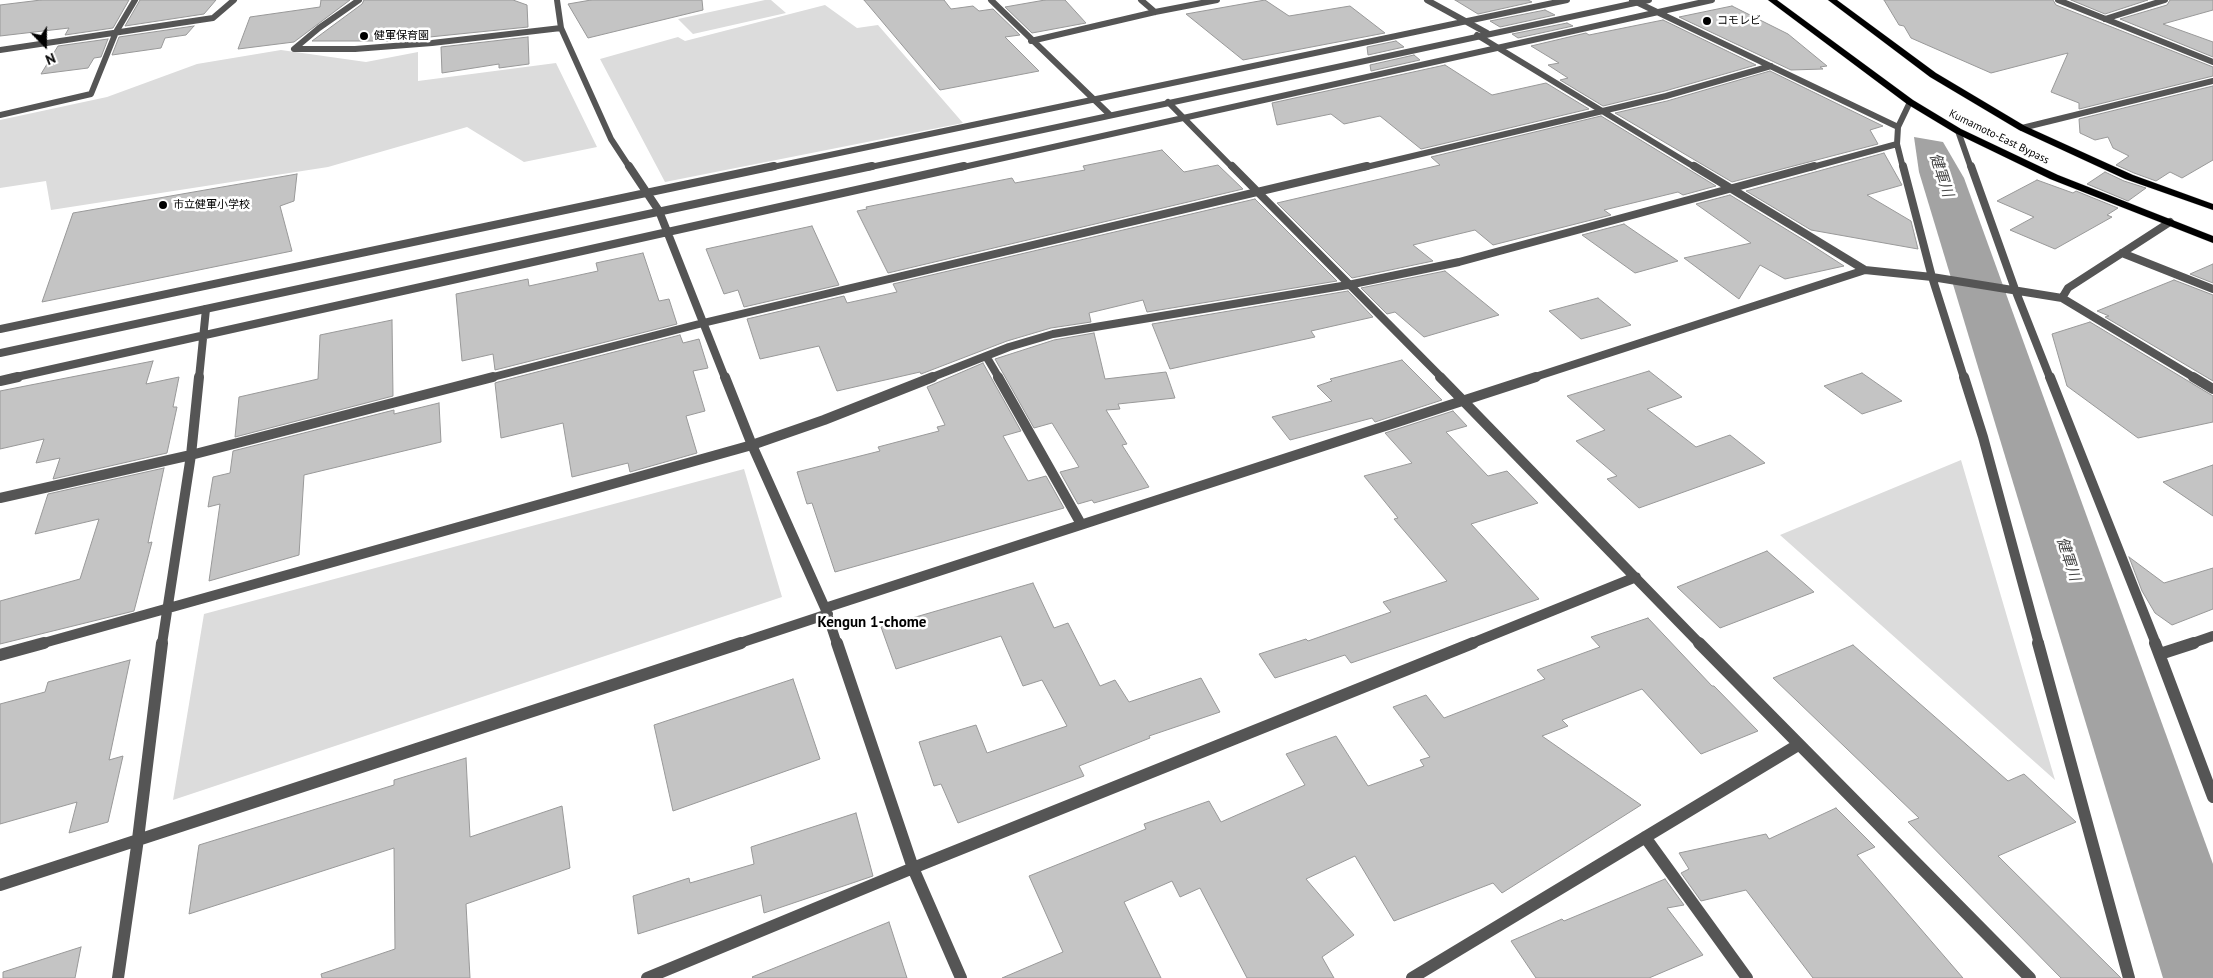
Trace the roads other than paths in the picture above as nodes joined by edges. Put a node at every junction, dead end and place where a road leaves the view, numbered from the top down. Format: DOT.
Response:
graph roads {
  1 [pos="135,0"];
  2 [pos="234,0"];
  3 [pos="359,0"];
  4 [pos="557,0"];
  5 [pos="991,0"];
  6 [pos="1141,0"];
  7 [pos="1217,0"];
  8 [pos="1427,0"];
  9 [pos="1567,0"];
  10 [pos="1649,0"];
  11 [pos="1712,0"];
  12 [pos="1772,0"];
  13 [pos="1832,0"];
  14 [pos="2058,0"];
  15 [pos="2165,0"];
  16 [pos="1635,1"];
  17 [pos="1155,12"];
  18 [pos="1658,12"];
  19 [pos="2105,19"];
  20 [pos="1465,21"];
  21 [pos="561,28"];
  22 [pos="116,32"];
  23 [pos="1487,33"];
  24 [pos="1477,36"];
  25 [pos="1032,41"];
  26 [pos="1496,48"];
  27 [pos="0,50"];
  28 [pos="2213,62"];
  29 [pos="1771,66"];
  30 [pos="2213,81"];
  31 [pos="1093,100"];
  32 [pos="1168,102"];
  33 [pos="1910,102"];
  34 [pos="1602,111"];
  35 [pos="1109,114"];
  36 [pos="0,115"];
  37 [pos="1182,117"];
  38 [pos="1898,127"];
  39 [pos="2022,128"];
  40 [pos="1958,132"];
  41 [pos="1896,144"];
  42 [pos="1729,188"];
  43 [pos="647,192"];
  44 [pos="1258,193"];
  45 [pos="2213,208"];
  46 [pos="659,211"];
  47 [pos="2170,222"];
  48 [pos="668,233"];
  49 [pos="2213,240"];
  50 [pos="2122,253"];
  51 [pos="1865,270"];
  52 [pos="1932,277"];
  53 [pos="1348,285"];
  54 [pos="2213,288"];
  55 [pos="2016,292"];
  56 [pos="2062,298"];
  57 [pos="206,309"];
  58 [pos="703,323"];
  59 [pos="0,329"];
  60 [pos="203,336"];
  61 [pos="0,353"];
  62 [pos="986,356"];
  63 [pos="0,381"];
  64 [pos="2213,389"];
  65 [pos="1464,401"];
  66 [pos="752,445"];
  67 [pos="191,455"];
  68 [pos="0,498"];
  69 [pos="1082,524"];
  70 [pos="1636,577"];
  71 [pos="166,607"];
  72 [pos="827,611"];
  73 [pos="2213,636"];
  74 [pos="2160,654"];
  75 [pos="0,655"];
  76 [pos="1798,745"];
  77 [pos="2213,797"];
  78 [pos="1645,837"];
  79 [pos="138,839"];
  80 [pos="913,868"];
  81 [pos="0,885"];
  82 [pos="118,978"];
  83 [pos="647,978"];
  84 [pos="961,978"];
  85 [pos="1412,978"];
  86 [pos="1747,978"];
  87 [pos="2030,978"];
  88 [pos="2129,978"];
  1 -- 22 [label="street"];
  2 -- 22 [label="street"];
  3 -- 21 [label="street"];
  4 -- 21 [label="street"];
  5 -- 25 [label="street"];
  6 -- 17 [label="street"];
  7 -- 17 [label="street"];
  8 -- 20 [label="street"];
  9 -- 20 [label="street"];
  10 -- 16 [label="street"];
  11 -- 18 [label="street"];
  12 -- 33 [label="highway, Kumamoto-East Bypass"];
  13 -- 39 [label="highway, Kumamoto-East Bypass"];
  14 -- 19 [label="street"];
  15 -- 19 [label="street"];
  16 -- 18 [label="street"];
  16 -- 23 [label="street"];
  17 -- 25 [label="street"];
  18 -- 26 [label="street"];
  18 -- 29 [label="street"];
  19 -- 28 [label="street"];
  20 -- 23 [label="street"];
  20 -- 31 [label="street"];
  21 -- 43 [label="street"];
  22 -- 27 [label="street"];
  22 -- 36 [label="street"];
  23 -- 24 [label="street"];
  24 -- 26 [label="street"];
  24 -- 32 [label="street"];
  25 -- 31 [label="street"];
  26 -- 34 [label="street"];
  26 -- 37 [label="street"];
  29 -- 34 [label="street"];
  29 -- 38 [label="street"];
  30 -- 39 [label="street"];
  31 -- 35 [label="street"];
  31 -- 43 [label="street"];
  32 -- 35 [label="street"];
  32 -- 37 [label="street"];
  33 -- 38 [label="street"];
  33 -- 40 [label="highway, Kumamoto-East Bypass"];
  34 -- 42 [label="street"];
  34 -- 44 [label="street"];
  35 -- 46 [label="street"];
  37 -- 44 [label="street"];
  37 -- 48 [label="street"];
  38 -- 41 [label="street"];
  39 -- 45 [label="highway, Kumamoto-East Bypass"];
  40 -- 47 [label="highway, Kumamoto-East Bypass"];
  40 -- 55 [label="street"];
  41 -- 42 [label="street"];
  41 -- 52 [label="street"];
  42 -- 51 [label="street"];
  42 -- 53 [label="street"];
  43 -- 46 [label="street"];
  43 -- 59 [label="street"];
  44 -- 53 [label="street"];
  44 -- 58 [label="street"];
  46 -- 48 [label="street"];
  46 -- 57 [label="street"];
  47 -- 49 [label="highway, Kumamoto-East Bypass"];
  47 -- 50 [label="street"];
  48 -- 58 [label="street"];
  48 -- 60 [label="street"];
  50 -- 54 [label="street"];
  50 -- 56 [label="street"];
  51 -- 52 [label="street"];
  51 -- 65 [label="street"];
  52 -- 55 [label="street"];
  52 -- 88 [label="street"];
  53 -- 62 [label="street"];
  53 -- 65 [label="street"];
  55 -- 56 [label="street"];
  55 -- 74 [label="street"];
  56 -- 64 [label="street"];
  57 -- 60 [label="street"];
  57 -- 61 [label="street"];
  58 -- 66 [label="street"];
  58 -- 67 [label="street"];
  60 -- 63 [label="street"];
  60 -- 67 [label="street"];
  62 -- 66 [label="street"];
  62 -- 69 [label="street"];
  65 -- 69 [label="street"];
  65 -- 70 [label="street"];
  66 -- 71 [label="street"];
  66 -- 72 [label="street"];
  67 -- 68 [label="street"];
  67 -- 71 [label="street"];
  69 -- 72 [label="street"];
  70 -- 76 [label="street"];
  70 -- 80 [label="street"];
  71 -- 75 [label="street"];
  71 -- 79 [label="street"];
  72 -- 79 [label="street"];
  72 -- 80 [label="street"];
  73 -- 74 [label="street"];
  74 -- 77 [label="street"];
  76 -- 78 [label="street"];
  76 -- 87 [label="street"];
  78 -- 85 [label="street"];
  78 -- 86 [label="street"];
  79 -- 81 [label="street"];
  79 -- 82 [label="street"];
  80 -- 83 [label="street"];
  80 -- 84 [label="street"];
}
